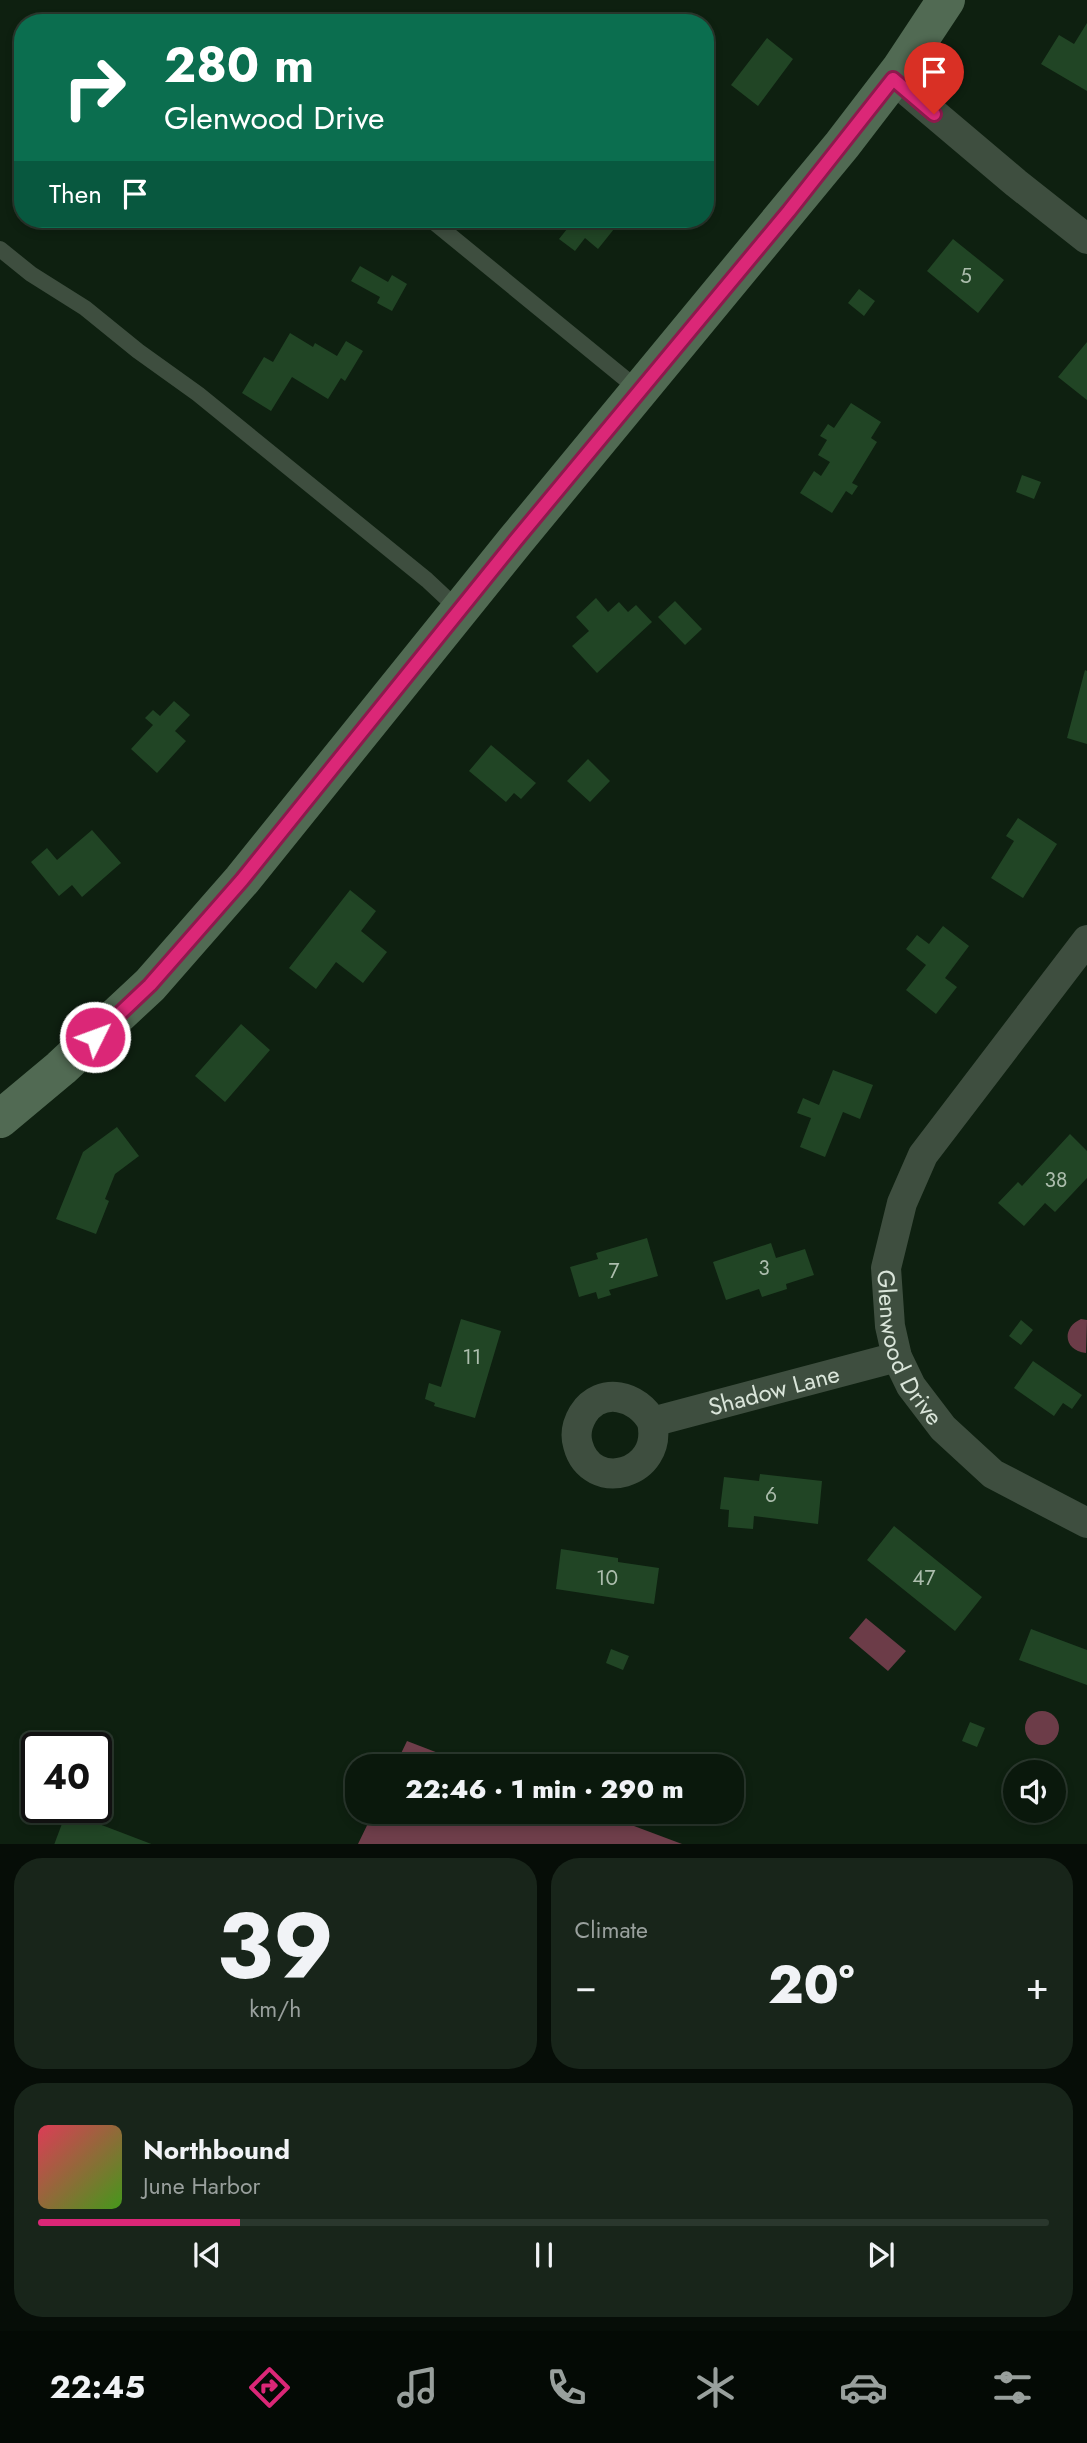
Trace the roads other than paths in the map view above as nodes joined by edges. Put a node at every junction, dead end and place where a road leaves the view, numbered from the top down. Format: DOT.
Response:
graph roads {
  1 [pos="946,0"];
  2 [pos="893,79"];
  3 [pos="441,228"];
  4 [pos="1087,239"];
  5 [pos="0,249"];
  6 [pos="639,390"];
  7 [pos="459,610"];
  8 [pos="1087,940"];
  9 [pos="0,1119"];
  10 [pos="897,1357"];
  11 [pos="652,1422"];
  12 [pos="1087,1523"];
  1 -- 2 [label="street"];
  2 -- 4 [label="street"];
  2 -- 6 [label="street"];
  3 -- 6 [label="lane"];
  5 -- 7 [label="lane"];
  6 -- 7 [label="street"];
  7 -- 9 [label="street"];
  8 -- 10 [label="street, Glenwood Drive"];
  10 -- 11 [label="street, Shadow Lane"];
  10 -- 12 [label="street, Glenwood Drive"];
}
